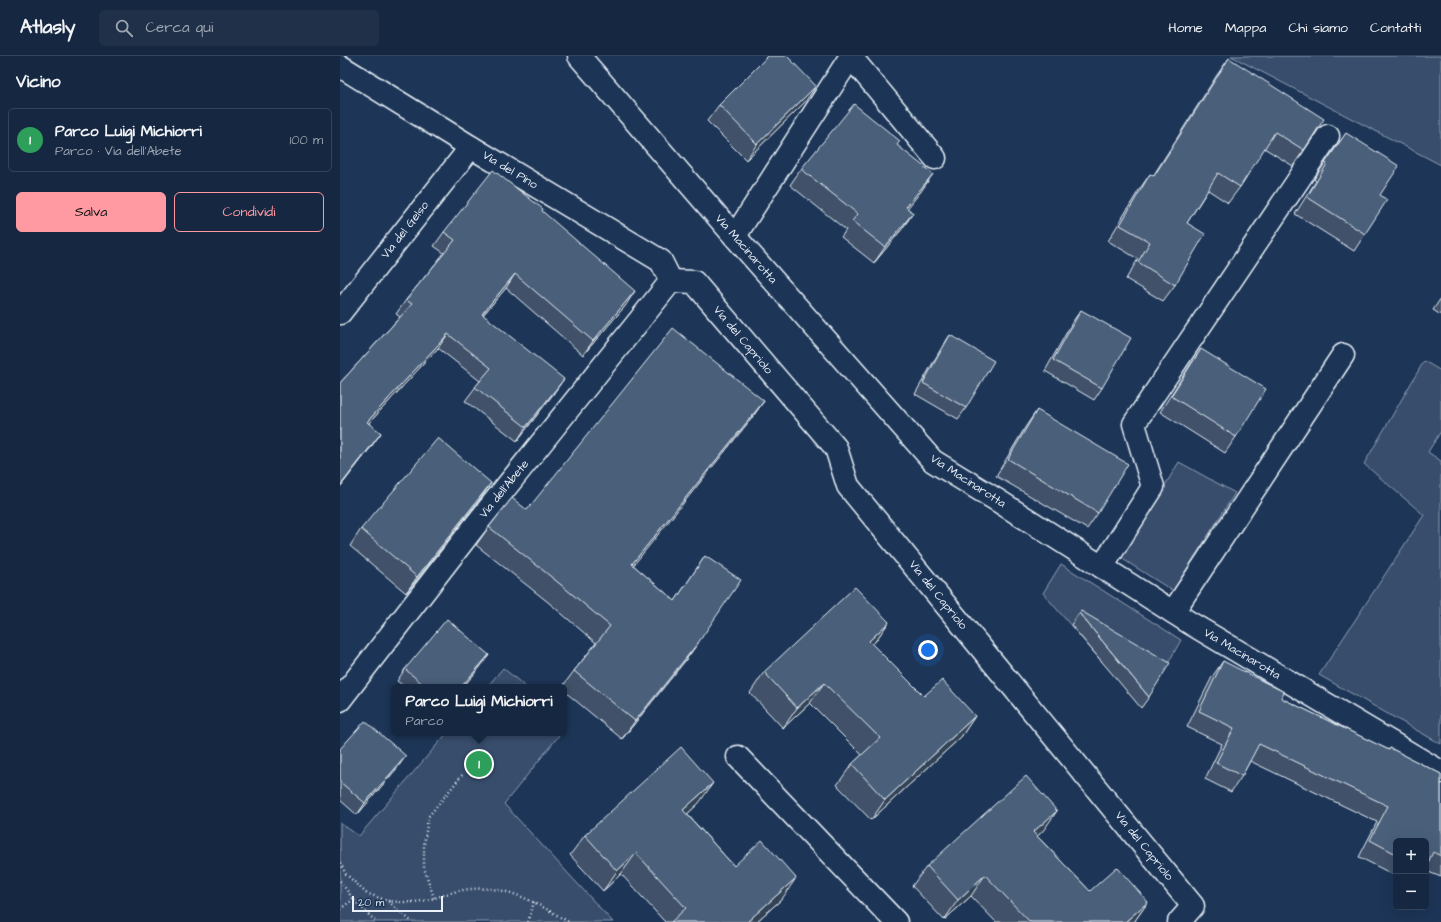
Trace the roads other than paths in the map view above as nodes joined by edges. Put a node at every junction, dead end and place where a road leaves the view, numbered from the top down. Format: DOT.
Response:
graph roads {
  1 [pos="579,56"];
  2 [pos="851,56"];
  3 [pos="340,66"];
  4 [pos="1328,136"];
  5 [pos="471,147"];
  6 [pos="935,158"];
  7 [pos="735,236"];
  8 [pos="671,281"];
  9 [pos="340,313"];
  10 [pos="1343,354"];
  11 [pos="1102,567"];
  12 [pos="1173,612"];
  13 [pos="340,700"];
  14 [pos="738,757"];
  15 [pos="1441,772"];
  16 [pos="896,922"];
  17 [pos="1179,922"];
  1 -- 7 [label="street, Via Macinarotta"];
  2 -- 6 [label="street"];
  2 -- 7 [label="street"];
  3 -- 5 [label="street, Via del Pino"];
  4 -- 11 [label="street"];
  5 -- 8 [label="street, Via del Pino"];
  5 -- 9 [label="street, Via del Gelso"];
  7 -- 11 [label="street, Via Macinarotta"];
  8 -- 13 [label="street, Via dell'Abete"];
  8 -- 17 [label="street, Via del Capriolo"];
  10 -- 12 [label="street"];
  11 -- 12 [label="street, Via Macinarotta"];
  12 -- 15 [label="street, Via Macinarotta"];
  14 -- 16 [label="street"];
}
